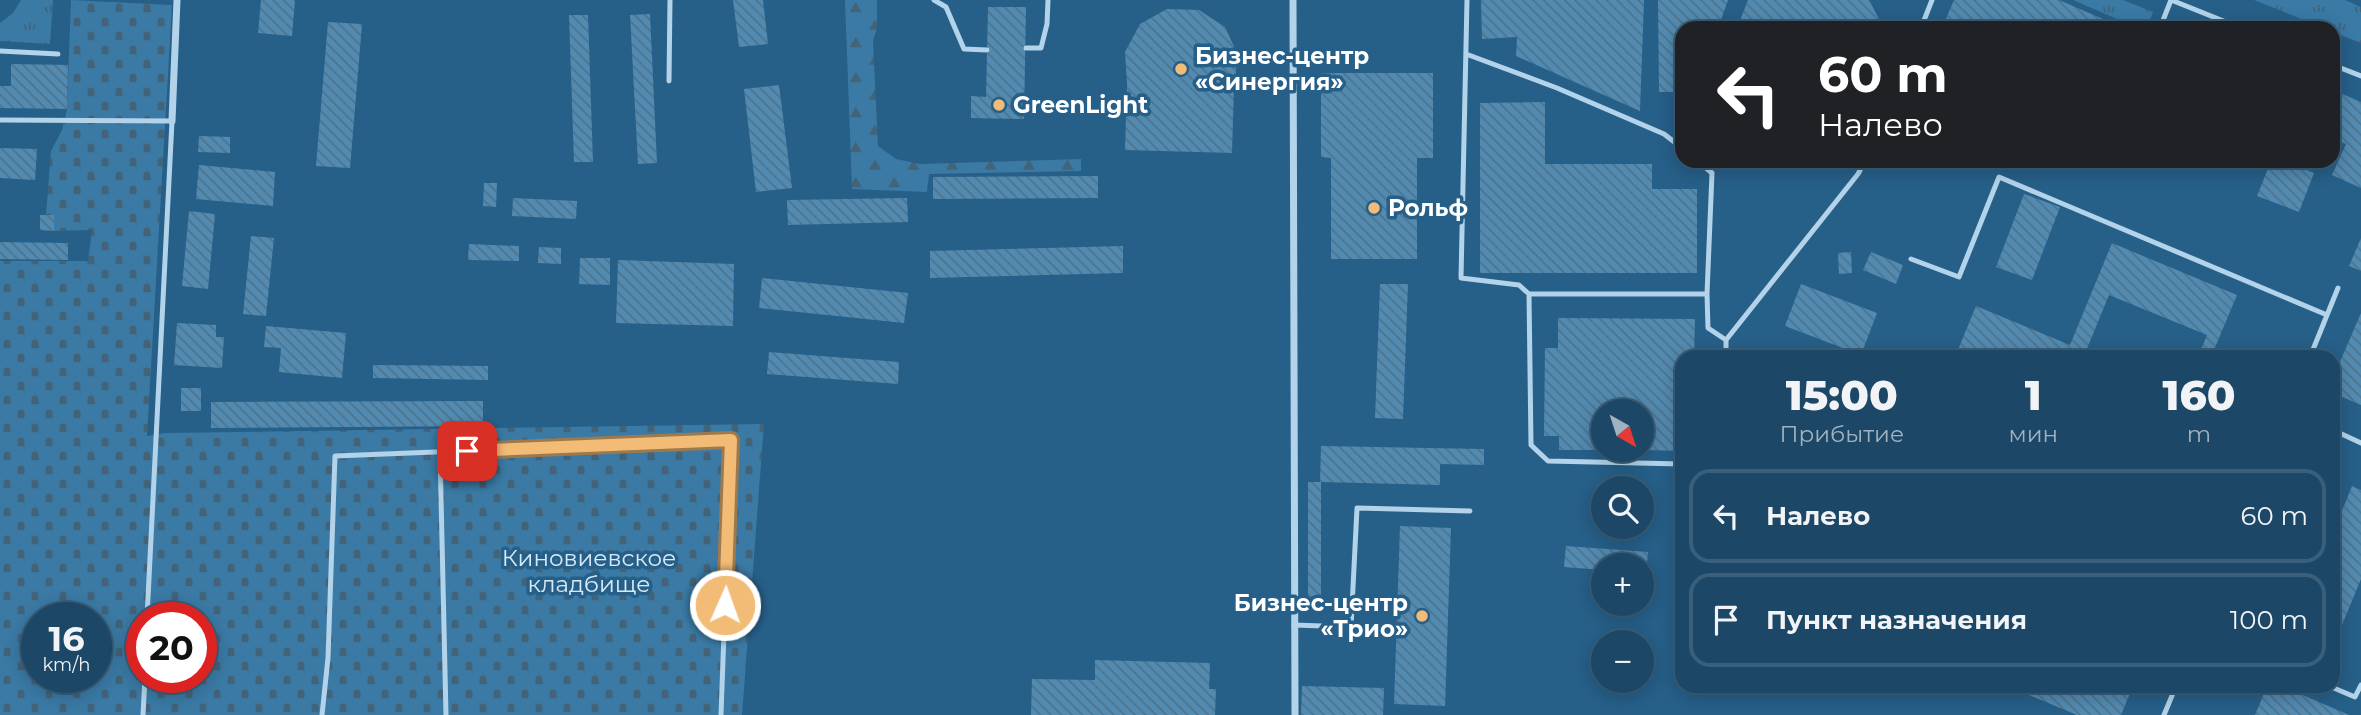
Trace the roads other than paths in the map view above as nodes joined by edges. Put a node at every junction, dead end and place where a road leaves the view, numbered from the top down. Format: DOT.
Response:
graph roads {
  1 [pos="177,0"];
  2 [pos="670,0"];
  3 [pos="934,0"];
  4 [pos="1048,0"];
  5 [pos="1293,0"];
  6 [pos="1467,0"];
  7 [pos="1932,0"];
  8 [pos="2171,0"];
  9 [pos="1924,21"];
  10 [pos="2162,21"];
  11 [pos="2224,21"];
  12 [pos="1026,48"];
  13 [pos="987,50"];
  14 [pos="0,51"];
  15 [pos="58,54"];
  16 [pos="1466,54"];
  17 [pos="2340,68"];
  18 [pos="2361,76"];
  19 [pos="668,81"];
  20 [pos="0,120"];
  21 [pos="172,121"];
  22 [pos="1675,143"];
  23 [pos="1706,168"];
  24 [pos="1861,168"];
  25 [pos="1911,259"];
  26 [pos="2338,288"];
  27 [pos="1530,294"];
  28 [pos="1707,294"];
  29 [pos="2327,316"];
  30 [pos="1726,340"];
  31 [pos="1726,350"];
  32 [pos="2313,350"];
  33 [pos="2340,433"];
  34 [pos="2361,443"];
  35 [pos="440,452"];
  36 [pos="1675,464"];
  37 [pos="1470,512"];
  38 [pos="148,602"];
  39 [pos="1294,625"];
  40 [pos="2361,685"];
  41 [pos="2340,691"];
  42 [pos="144,693"];
  43 [pos="2173,693"];
  44 [pos="143,715"];
  45 [pos="322,715"];
  46 [pos="446,715"];
  47 [pos="721,715"];
  48 [pos="1294,715"];
  49 [pos="2164,715"];
  1 -- 21 [label="street"];
  2 -- 19 [label="lane"];
  3 -- 13 [label="lane"];
  4 -- 12 [label="lane"];
  5 -- 39 [label="street"];
  6 -- 16 [label="lane"];
  7 -- 9 [label="lane"];
  8 -- 10 [label="lane"];
  8 -- 11 [label="lane"];
  14 -- 15 [label="lane"];
  16 -- 22 [label="lane"];
  16 -- 27 [label="lane"];
  17 -- 18 [label="lane"];
  20 -- 21 [label="lane"];
  21 -- 38 [label="lane"];
  23 -- 28 [label="lane"];
  24 -- 30 [label="lane"];
  25 -- 29 [label="lane"];
  26 -- 29 [label="lane"];
  27 -- 28 [label="lane"];
  27 -- 36 [label="lane"];
  28 -- 30 [label="lane"];
  29 -- 32 [label="lane"];
  30 -- 31 [label="lane"];
  33 -- 34 [label="lane"];
  35 -- 45 [label="lane"];
  35 -- 46 [label="lane"];
  35 -- 47 [label="lane"];
  37 -- 39 [label="lane"];
  39 -- 48 [label="street"];
  40 -- 41 [label="lane"];
  42 -- 44 [label="lane"];
  43 -- 49 [label="lane"];
}
